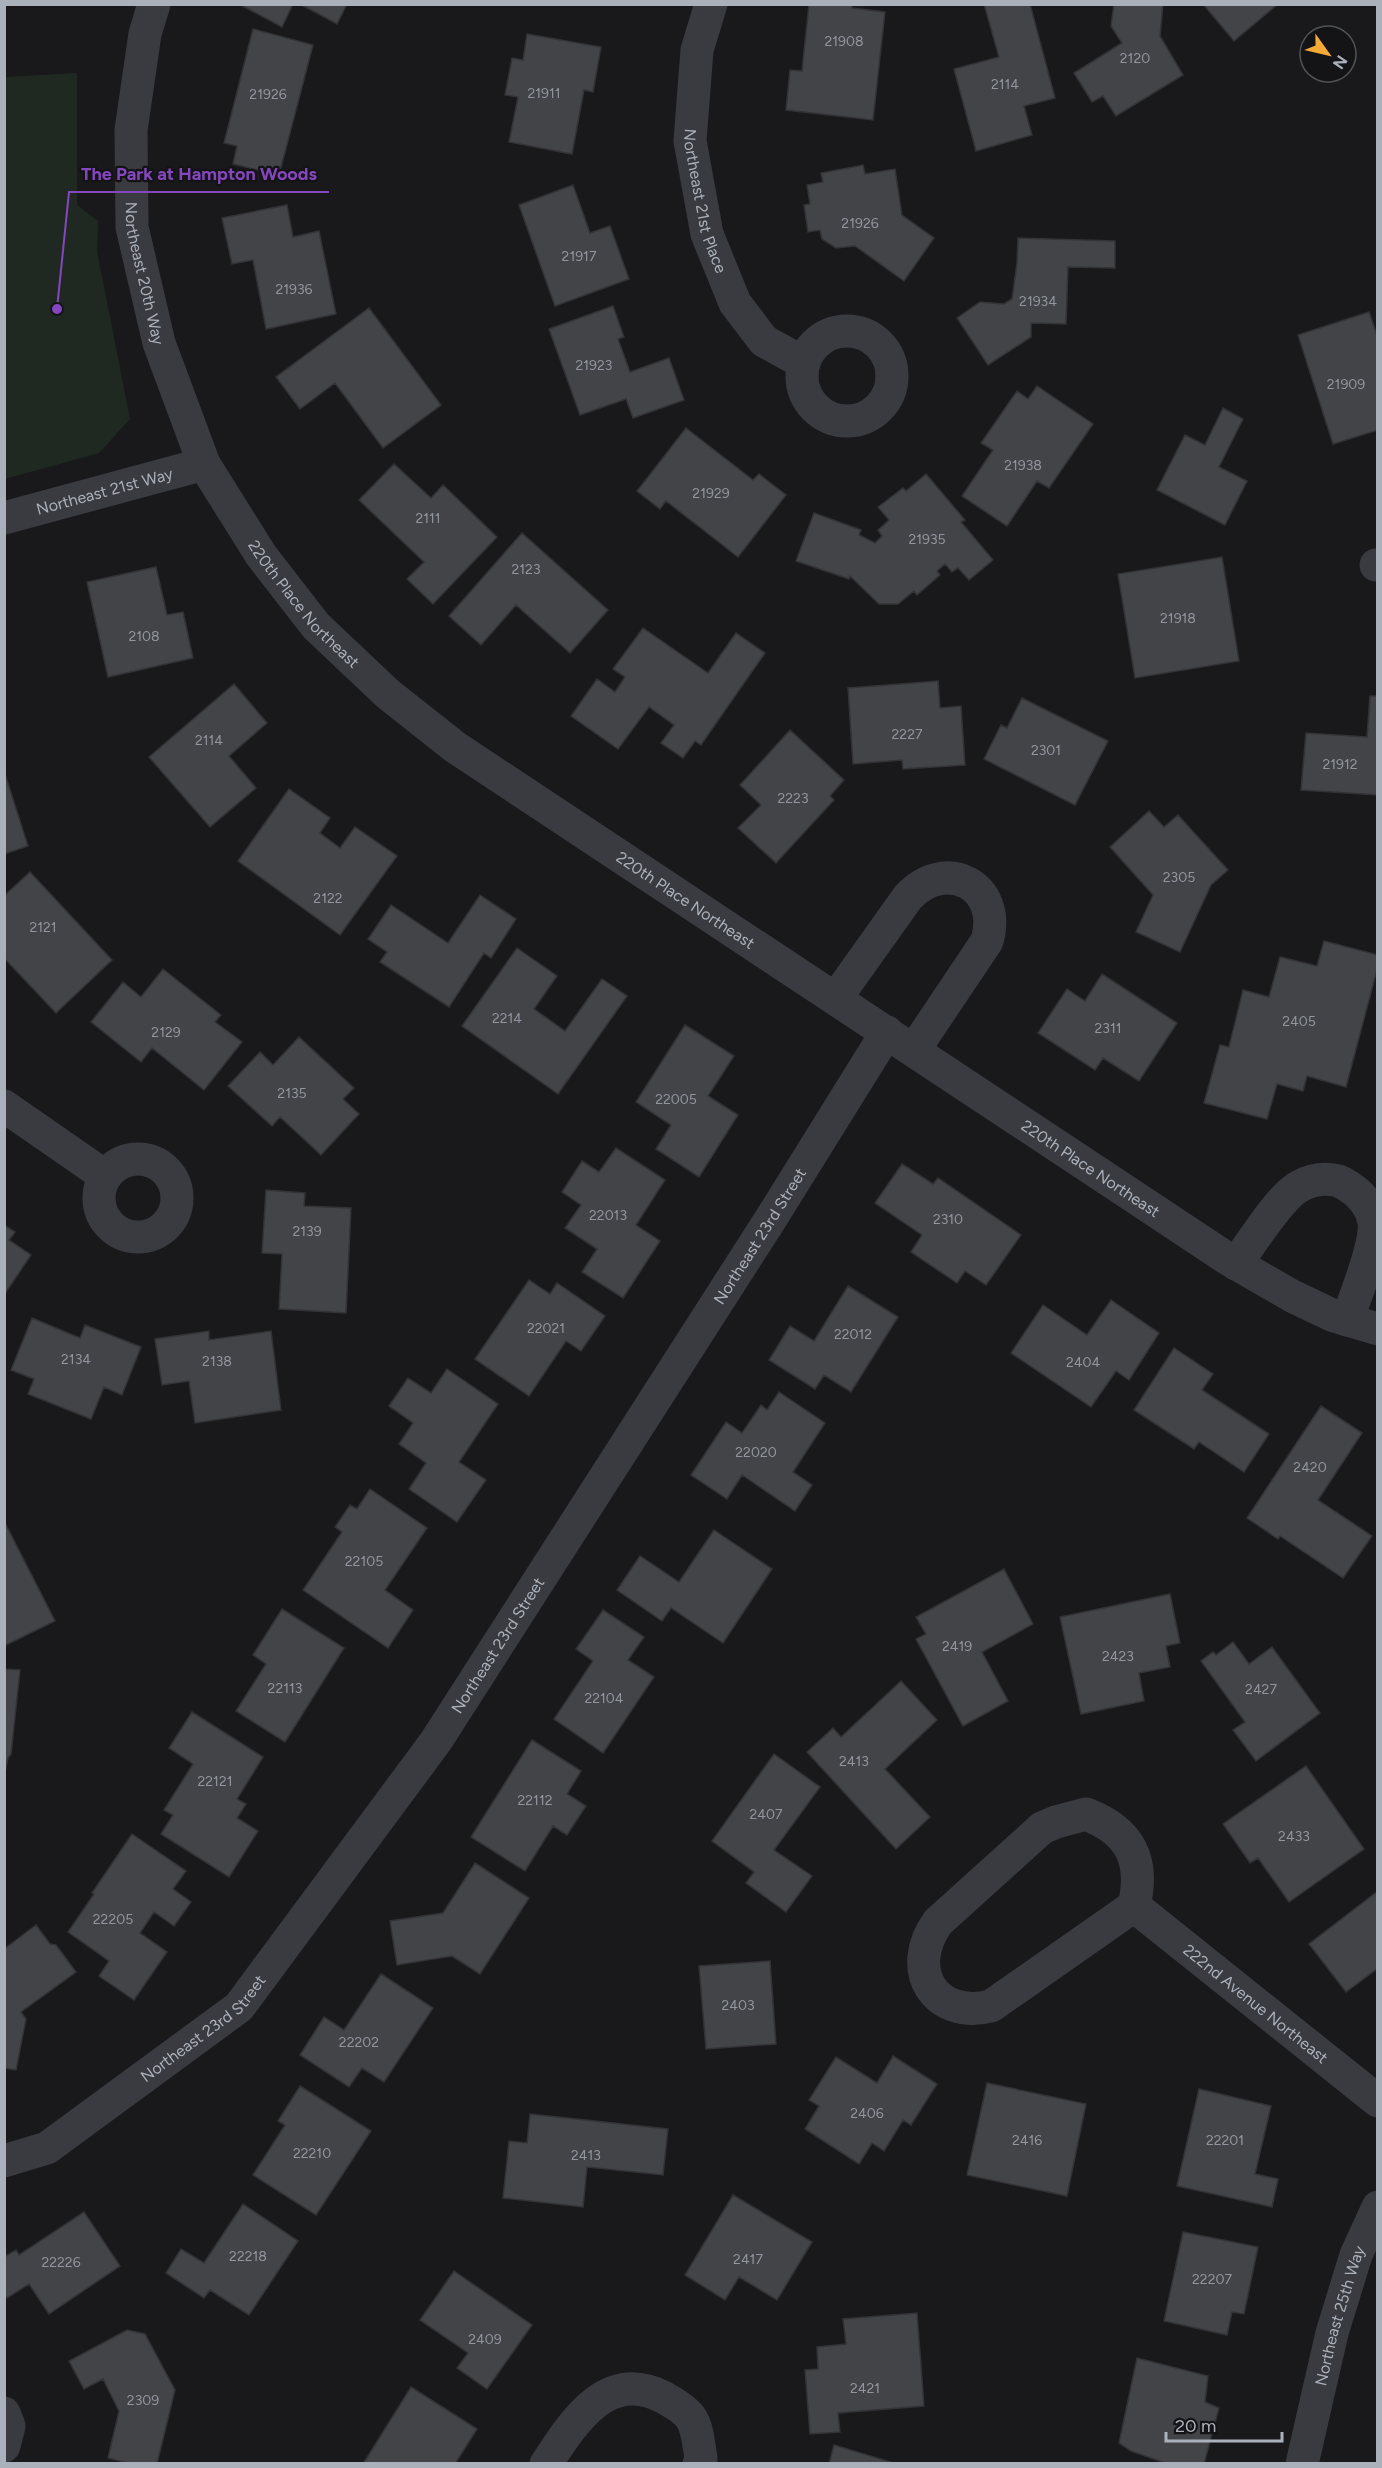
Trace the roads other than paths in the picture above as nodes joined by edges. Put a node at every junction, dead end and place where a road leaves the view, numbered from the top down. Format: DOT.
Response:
graph roads {
  1 [pos="154,4"];
  2 [pos="711,4"];
  3 [pos="804,363"];
  4 [pos="204,464"];
  5 [pos="4,518"];
  6 [pos="836,998"];
  7 [pos="887,1032"];
  8 [pos="914,1050"];
  9 [pos="4,1106"];
  10 [pos="105,1176"];
  11 [pos="1236,1264"];
  12 [pos="1362,1324"];
  13 [pos="1134,1906"];
  14 [pos="1377,2101"];
  15 [pos="4,2161"];
  16 [pos="1377,2207"];
  17 [pos="4,2413"];
  18 [pos="4,2446"];
  19 [pos="546,2463"];
  20 [pos="699,2463"];
  21 [pos="1302,2463"];
  1 -- 4 [label="street, Northeast 20th Way"];
  2 -- 3 [label="street, Northeast 21st Place"];
  4 -- 5 [label="street, Northeast 21st Way"];
  4 -- 6 [label="street, 220th Place Northeast"];
  6 -- 7 [label="street, 220th Place Northeast"];
  6 -- 8 [label="street"];
  7 -- 8 [label="street, 220th Place Northeast"];
  7 -- 15 [label="street, Northeast 23rd Street"];
  8 -- 11 [label="street, 220th Place Northeast"];
  9 -- 10 [label="street"];
  11 -- 12 [label="street, 220th Place Northeast"];
  11 -- 12 [label="street, 220th Place Northeast"];
  13 -- 13 [label="street"];
  13 -- 14 [label="street, 222nd Avenue Northeast"];
  16 -- 21 [label="street, Northeast 25th Way"];
  17 -- 18 [label="street"];
  19 -- 20 [label="street"];
}
